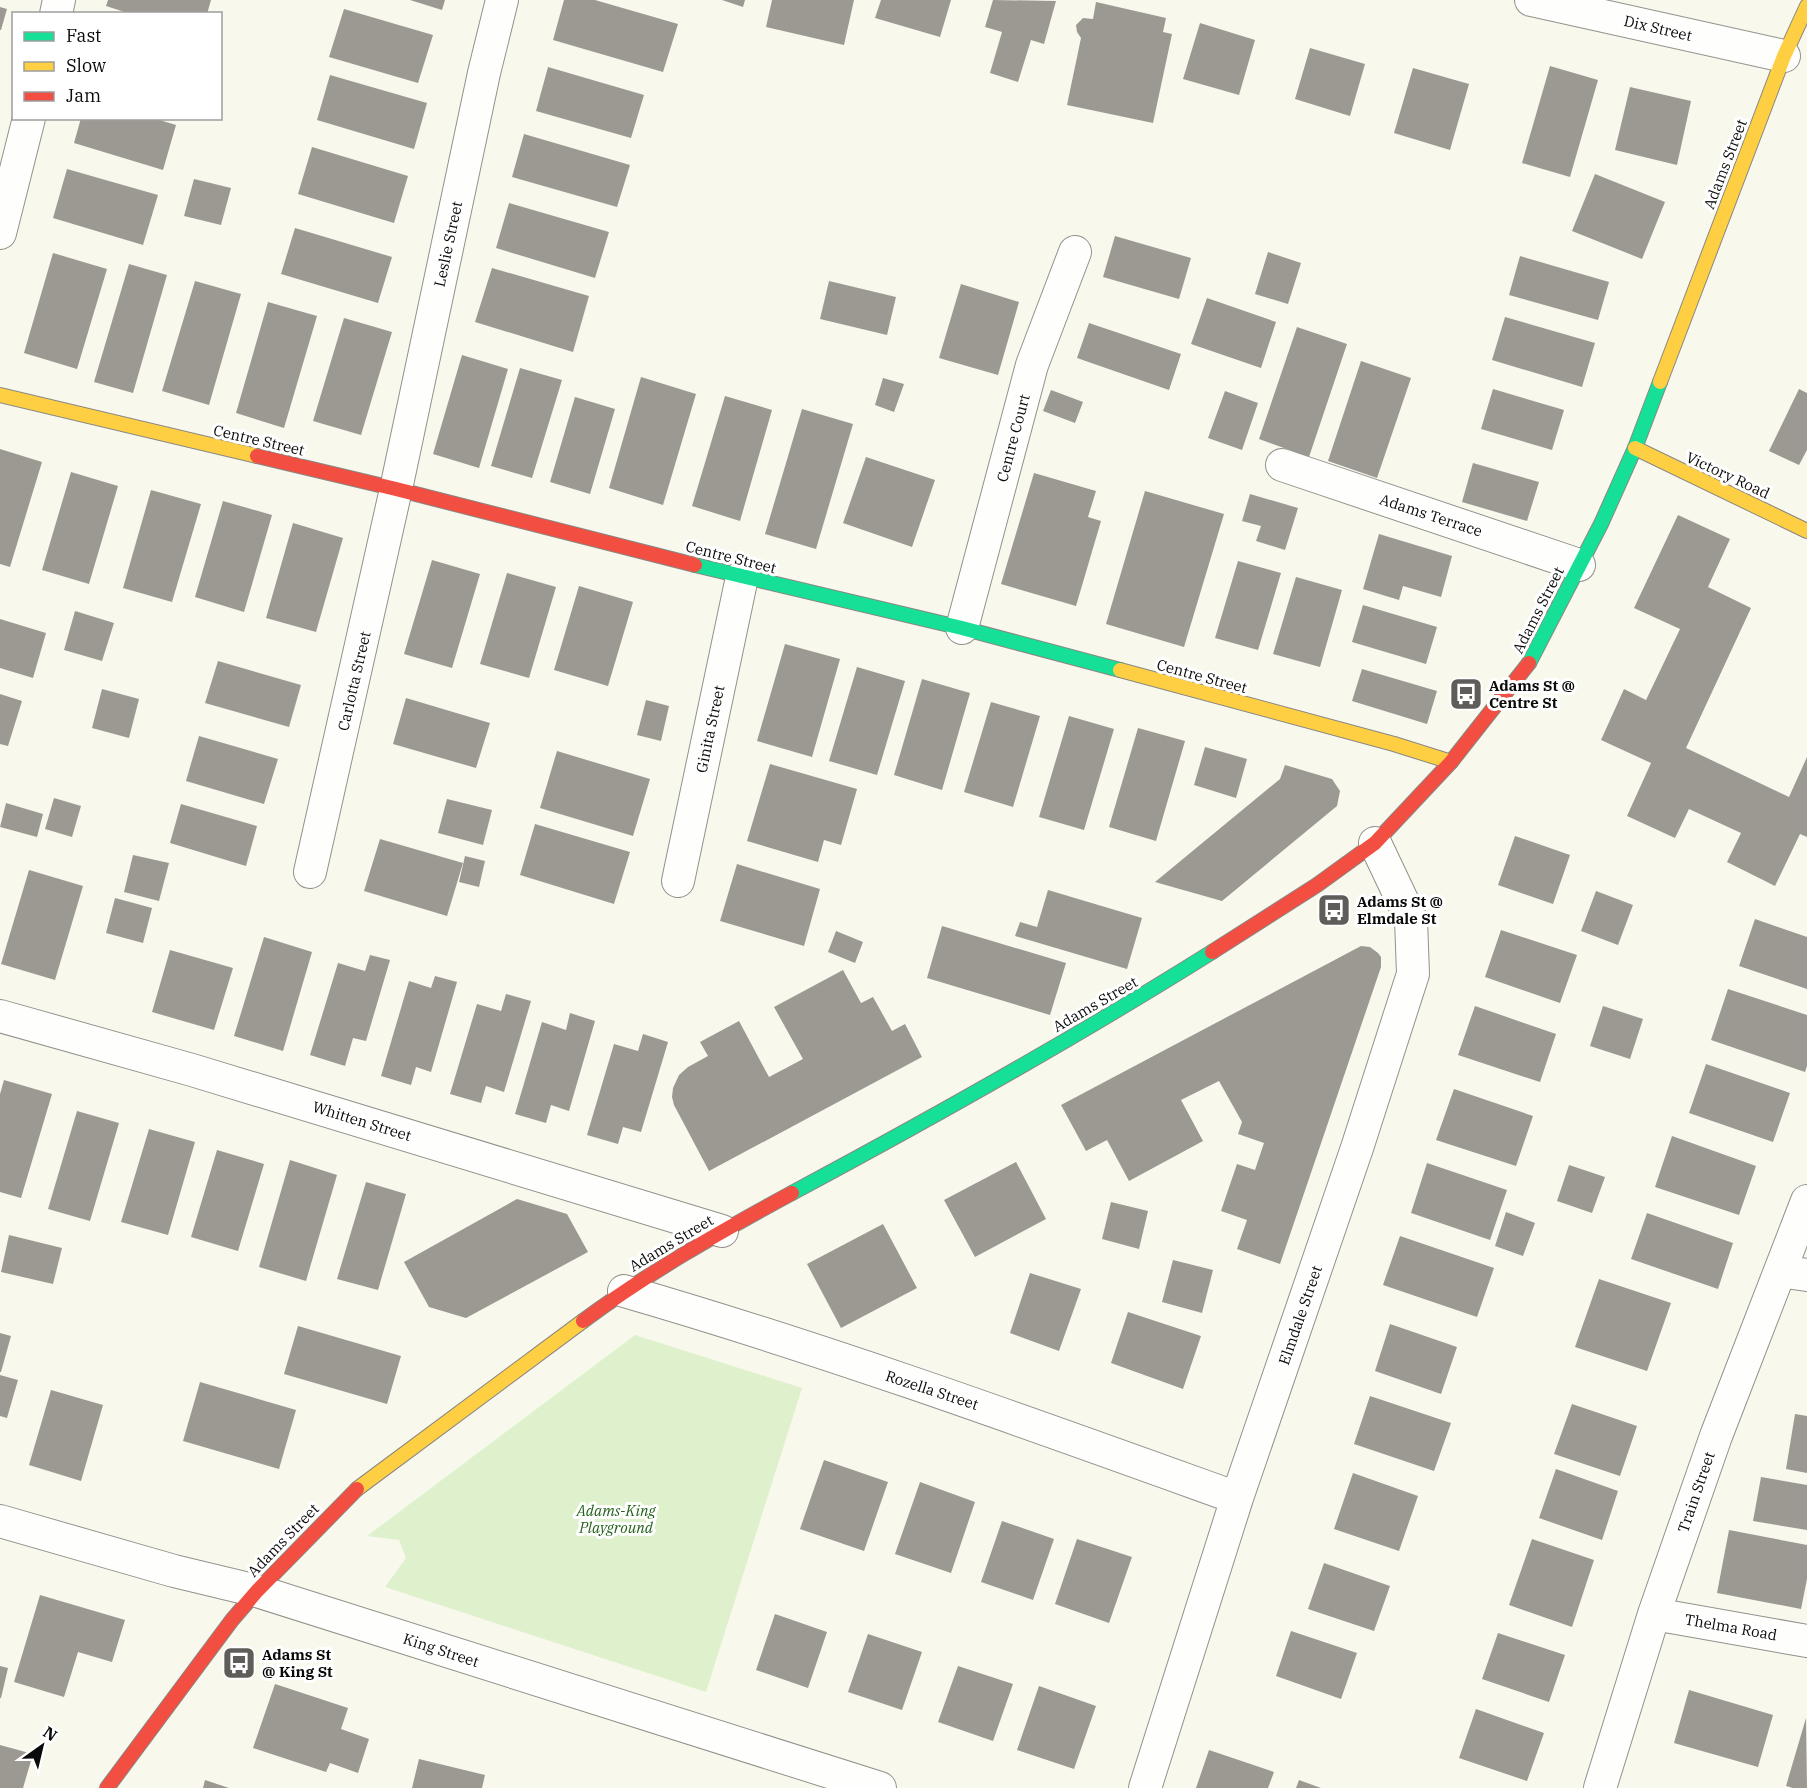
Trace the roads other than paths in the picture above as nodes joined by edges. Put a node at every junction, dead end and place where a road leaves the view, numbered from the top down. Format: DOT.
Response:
graph roads {
  1 [pos="502,0"];
  2 [pos="1531,0"];
  3 [pos="1807,6"];
  4 [pos="1784,56"];
  5 [pos="28,120"];
  6 [pos="0,233"];
  7 [pos="1075,252"];
  8 [pos="0,395"];
  9 [pos="1635,448"];
  10 [pos="1282,465"];
  11 [pos="396,489"];
  12 [pos="1807,531"];
  13 [pos="1579,565"];
  14 [pos="742,577"];
  15 [pos="962,628"];
  16 [pos="1451,762"];
  17 [pos="1375,843"];
  18 [pos="310,872"];
  19 [pos="678,881"];
  20 [pos="0,1016"];
  21 [pos="1807,1201"];
  22 [pos="722,1231"];
  23 [pos="1794,1273"];
  24 [pos="624,1291"];
  25 [pos="1237,1498"];
  26 [pos="0,1521"];
  27 [pos="257,1591"];
  28 [pos="1654,1614"];
  29 [pos="1807,1641"];
  30 [pos="813,1778"];
  31 [pos="107,1788"];
  32 [pos="880,1788"];
  33 [pos="1144,1788"];
  34 [pos="1600,1788"];
  1 -- 11 [label="street, Leslie Street"];
  2 -- 4 [label="street, Dix Street"];
  3 -- 4 [label="main road, Adams Street"];
  4 -- 9 [label="main road, Adams Street"];
  5 -- 6 [label="street"];
  7 -- 15 [label="street, Centre Court"];
  8 -- 11 [label="main road, Centre Street"];
  9 -- 12 [label="main road, Victory Road"];
  9 -- 13 [label="main road, Adams Street"];
  10 -- 13 [label="street, Adams Terrace"];
  11 -- 14 [label="main road, Centre Street"];
  11 -- 18 [label="street, Carlotta Street"];
  13 -- 16 [label="main road, Adams Street"];
  14 -- 15 [label="main road, Centre Street"];
  14 -- 19 [label="street, Ginita Street"];
  15 -- 16 [label="main road, Centre Street"];
  16 -- 17 [label="main road, Adams Street"];
  17 -- 22 [label="main road, Adams Street"];
  17 -- 25 [label="street, Elmdale Street"];
  20 -- 22 [label="street, Whitten Street"];
  21 -- 23 [label="street, Train Street"];
  22 -- 24 [label="main road, Adams Street"];
  23 -- 28 [label="street, Train Street"];
  24 -- 25 [label="street, Rozella Street"];
  24 -- 27 [label="main road, Adams Street"];
  25 -- 33 [label="street, Elmdale Street"];
  26 -- 27 [label="street, King Street"];
  27 -- 30 [label="street, King Street"];
  27 -- 31 [label="main road, Adams Street"];
  28 -- 29 [label="street, Thelma Road"];
  28 -- 34 [label="street, Train Street"];
  30 -- 32 [label="street, King Street"];
}
